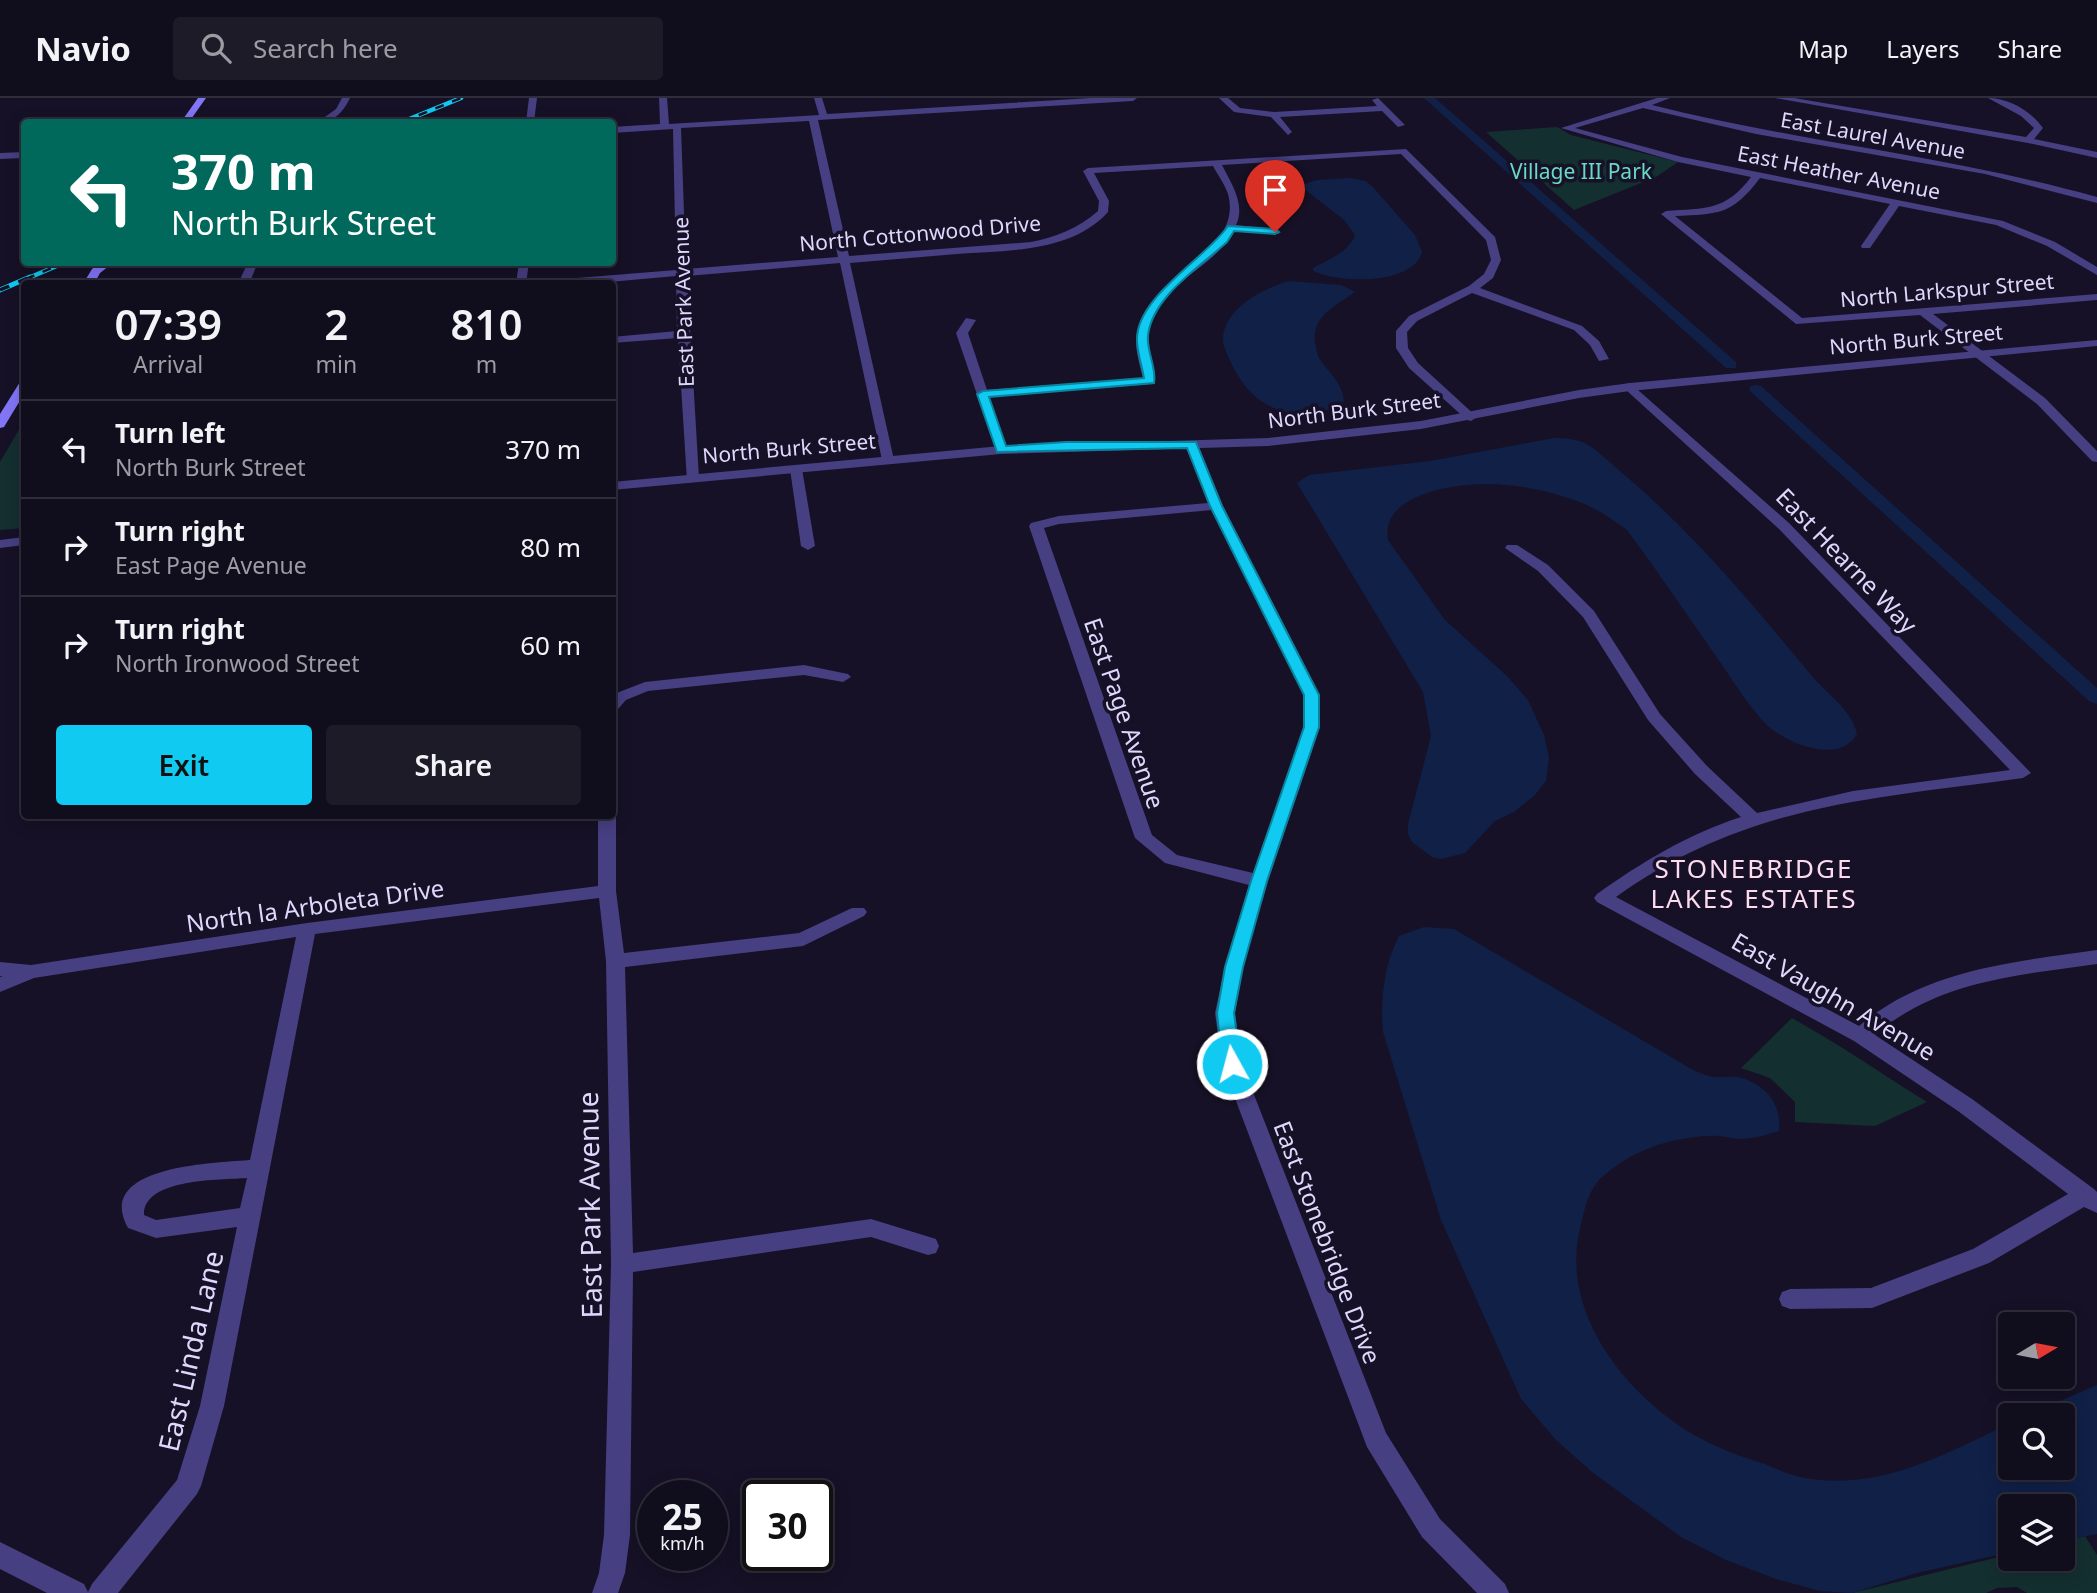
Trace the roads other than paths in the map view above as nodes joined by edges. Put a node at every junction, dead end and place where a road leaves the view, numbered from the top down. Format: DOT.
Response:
graph roads {
  1 [pos="202,98"];
  2 [pos="345,98"];
  3 [pos="533,98"];
  4 [pos="663,98"];
  5 [pos="818,98"];
  6 [pos="1133,98"];
  7 [pos="1223,98"];
  8 [pos="1239,98"];
  9 [pos="1373,98"];
  10 [pos="1666,98"];
  11 [pos="1779,98"];
  12 [pos="1992,98"];
  13 [pos="1036,101"];
  14 [pos="1643,104"];
  15 [pos="1384,108"];
  16 [pos="1256,113"];
  17 [pos="1274,115"];
  18 [pos="824,117"];
  19 [pos="813,118"];
  20 [pos="187,119"];
  21 [pos="327,119"];
  22 [pos="530,119"];
  23 [pos="1401,125"];
  24 [pos="671,127"];
  25 [pos="616,130"];
  26 [pos="1288,132"];
  27 [pos="2028,140"];
  28 [pos="21,155"];
  29 [pos="2097,155"];
  30 [pos="0,156"];
  31 [pos="1216,163"];
  32 [pos="1757,176"];
  33 [pos="2097,200"];
  34 [pos="1896,203"];
  35 [pos="1232,228"];
  36 [pos="1275,232"];
  37 [pos="1866,246"];
  38 [pos="844,260"];
  39 [pos="681,272"];
  40 [pos="2097,272"];
  41 [pos="587,280"];
  42 [pos="1472,289"];
  43 [pos="2097,297"];
  44 [pos="1923,312"];
  45 [pos="970,320"];
  46 [pos="682,334"];
  47 [pos="616,340"];
  48 [pos="2097,343"];
  49 [pos="1982,354"];
  50 [pos="1603,359"];
  51 [pos="1630,387"];
  52 [pos="21,390"];
  53 [pos="983,394"];
  54 [pos="1471,417"];
  55 [pos="0,424"];
  56 [pos="1192,445"];
  57 [pos="1001,450"];
  58 [pos="2097,458"];
  59 [pos="888,460"];
  60 [pos="796,468"];
  61 [pos="692,478"];
  62 [pos="616,485"];
  63 [pos="1216,506"];
  64 [pos="21,541"];
  65 [pos="0,544"];
  66 [pos="808,546"];
  67 [pos="1512,548"];
  68 [pos="843,677"];
  69 [pos="616,701"];
  70 [pos="607,819"];
  71 [pos="1753,819"];
  72 [pos="1259,881"];
  73 [pos="607,891"];
  74 [pos="858,912"];
  75 [pos="307,929"];
  76 [pos="2097,957"];
  77 [pos="615,961"];
  78 [pos="0,969"];
  79 [pos="31,972"];
  80 [pos="0,985"];
  81 [pos="1861,1036"];
  82 [pos="260,1168"];
  83 [pos="2091,1200"];
  84 [pos="250,1216"];
  85 [pos="928,1246"];
  86 [pos="622,1264"];
  87 [pos="1790,1299"];
  88 [pos="0,1555"];
  89 [pos="75,1593"];
  90 [pos="101,1593"];
  91 [pos="605,1593"];
  92 [pos="1496,1593"];
  1 -- 20 [label="main road"];
  2 -- 21 [label="street"];
  3 -- 22 [label="street"];
  4 -- 24 [label="street, East Park Avenue"];
  5 -- 18 [label="street"];
  6 -- 13 [label="street"];
  7 -- 16 [label="street"];
  8 -- 16 [label="street"];
  9 -- 15 [label="street"];
  10 -- 14 [label="street"];
  11 -- 27 [label="street"];
  12 -- 27 [label="street"];
  13 -- 18 [label="street"];
  14 -- 32 [label="street, East Heather Avenue"];
  14 -- 33 [label="street, East Laurel Avenue"];
  15 -- 17 [label="street"];
  15 -- 23 [label="street"];
  16 -- 17 [label="street"];
  17 -- 26 [label="street"];
  18 -- 19 [label="street"];
  19 -- 24 [label="street"];
  19 -- 38 [label="street"];
  24 -- 25 [label="street"];
  24 -- 39 [label="street, East Park Avenue"];
  27 -- 29 [label="street"];
  28 -- 30 [label="street"];
  31 -- 35 [label="street"];
  31 -- 38 [label="street, North Cottonwood Drive"];
  31 -- 42 [label="street, North Cottonwood Drive"];
  32 -- 34 [label="street, East Heather Avenue"];
  32 -- 44 [label="street, North Larkspur Street"];
  34 -- 37 [label="street"];
  34 -- 40 [label="street, East Heather Avenue"];
  35 -- 36 [label="street"];
  35 -- 53 [label="street"];
  38 -- 39 [label="street, North Cottonwood Drive"];
  38 -- 59 [label="street"];
  39 -- 41 [label="street, North Cottonwood Drive"];
  39 -- 46 [label="street, East Park Avenue"];
  42 -- 50 [label="street"];
  42 -- 54 [label="street"];
  43 -- 44 [label="street, North Larkspur Street"];
  44 -- 49 [label="street"];
  45 -- 53 [label="street"];
  46 -- 47 [label="street"];
  46 -- 61 [label="street, East Park Avenue"];
  48 -- 49 [label="street, North Burk Street"];
  49 -- 51 [label="street, North Burk Street"];
  49 -- 58 [label="street"];
  51 -- 54 [label="street, North Burk Street"];
  51 -- 71 [label="street, East Hearne Way"];
  52 -- 55 [label="main road"];
  53 -- 57 [label="street"];
  54 -- 56 [label="street, North Burk Street"];
  56 -- 57 [label="street, North Burk Street"];
  56 -- 63 [label="street, East Stonebridge Drive"];
  57 -- 59 [label="street, North Burk Street"];
  59 -- 60 [label="street, North Burk Street"];
  60 -- 61 [label="street, North Burk Street"];
  60 -- 66 [label="street"];
  61 -- 62 [label="street, North Burk Street"];
  63 -- 72 [label="street, East Stonebridge Drive"];
  63 -- 72 [label="street, East Page Avenue"];
  64 -- 65 [label="street"];
  67 -- 71 [label="street"];
  68 -- 69 [label="street"];
  70 -- 73 [label="street, East Park Avenue"];
  71 -- 81 [label="street, East Vaughn Avenue"];
  72 -- 92 [label="street, East Stonebridge Drive"];
  73 -- 75 [label="street, North la Arboleta Drive"];
  73 -- 77 [label="street, East Park Avenue"];
  74 -- 77 [label="street"];
  75 -- 79 [label="street, North la Arboleta Drive"];
  75 -- 82 [label="street, East Linda Lane"];
  76 -- 81 [label="street"];
  77 -- 86 [label="street, East Park Avenue"];
  78 -- 79 [label="street, North la Arboleta Drive"];
  79 -- 80 [label="street, North la Arboleta Drive"];
  81 -- 83 [label="street, East Vaughn Avenue"];
  82 -- 84 [label="street, East Linda Lane"];
  82 -- 84 [label="street, East Linda Lane"];
  83 -- 87 [label="street"];
  84 -- 90 [label="street, East Linda Lane"];
  85 -- 86 [label="street"];
  86 -- 91 [label="street, East Park Avenue"];
  88 -- 89 [label="street"];
}
